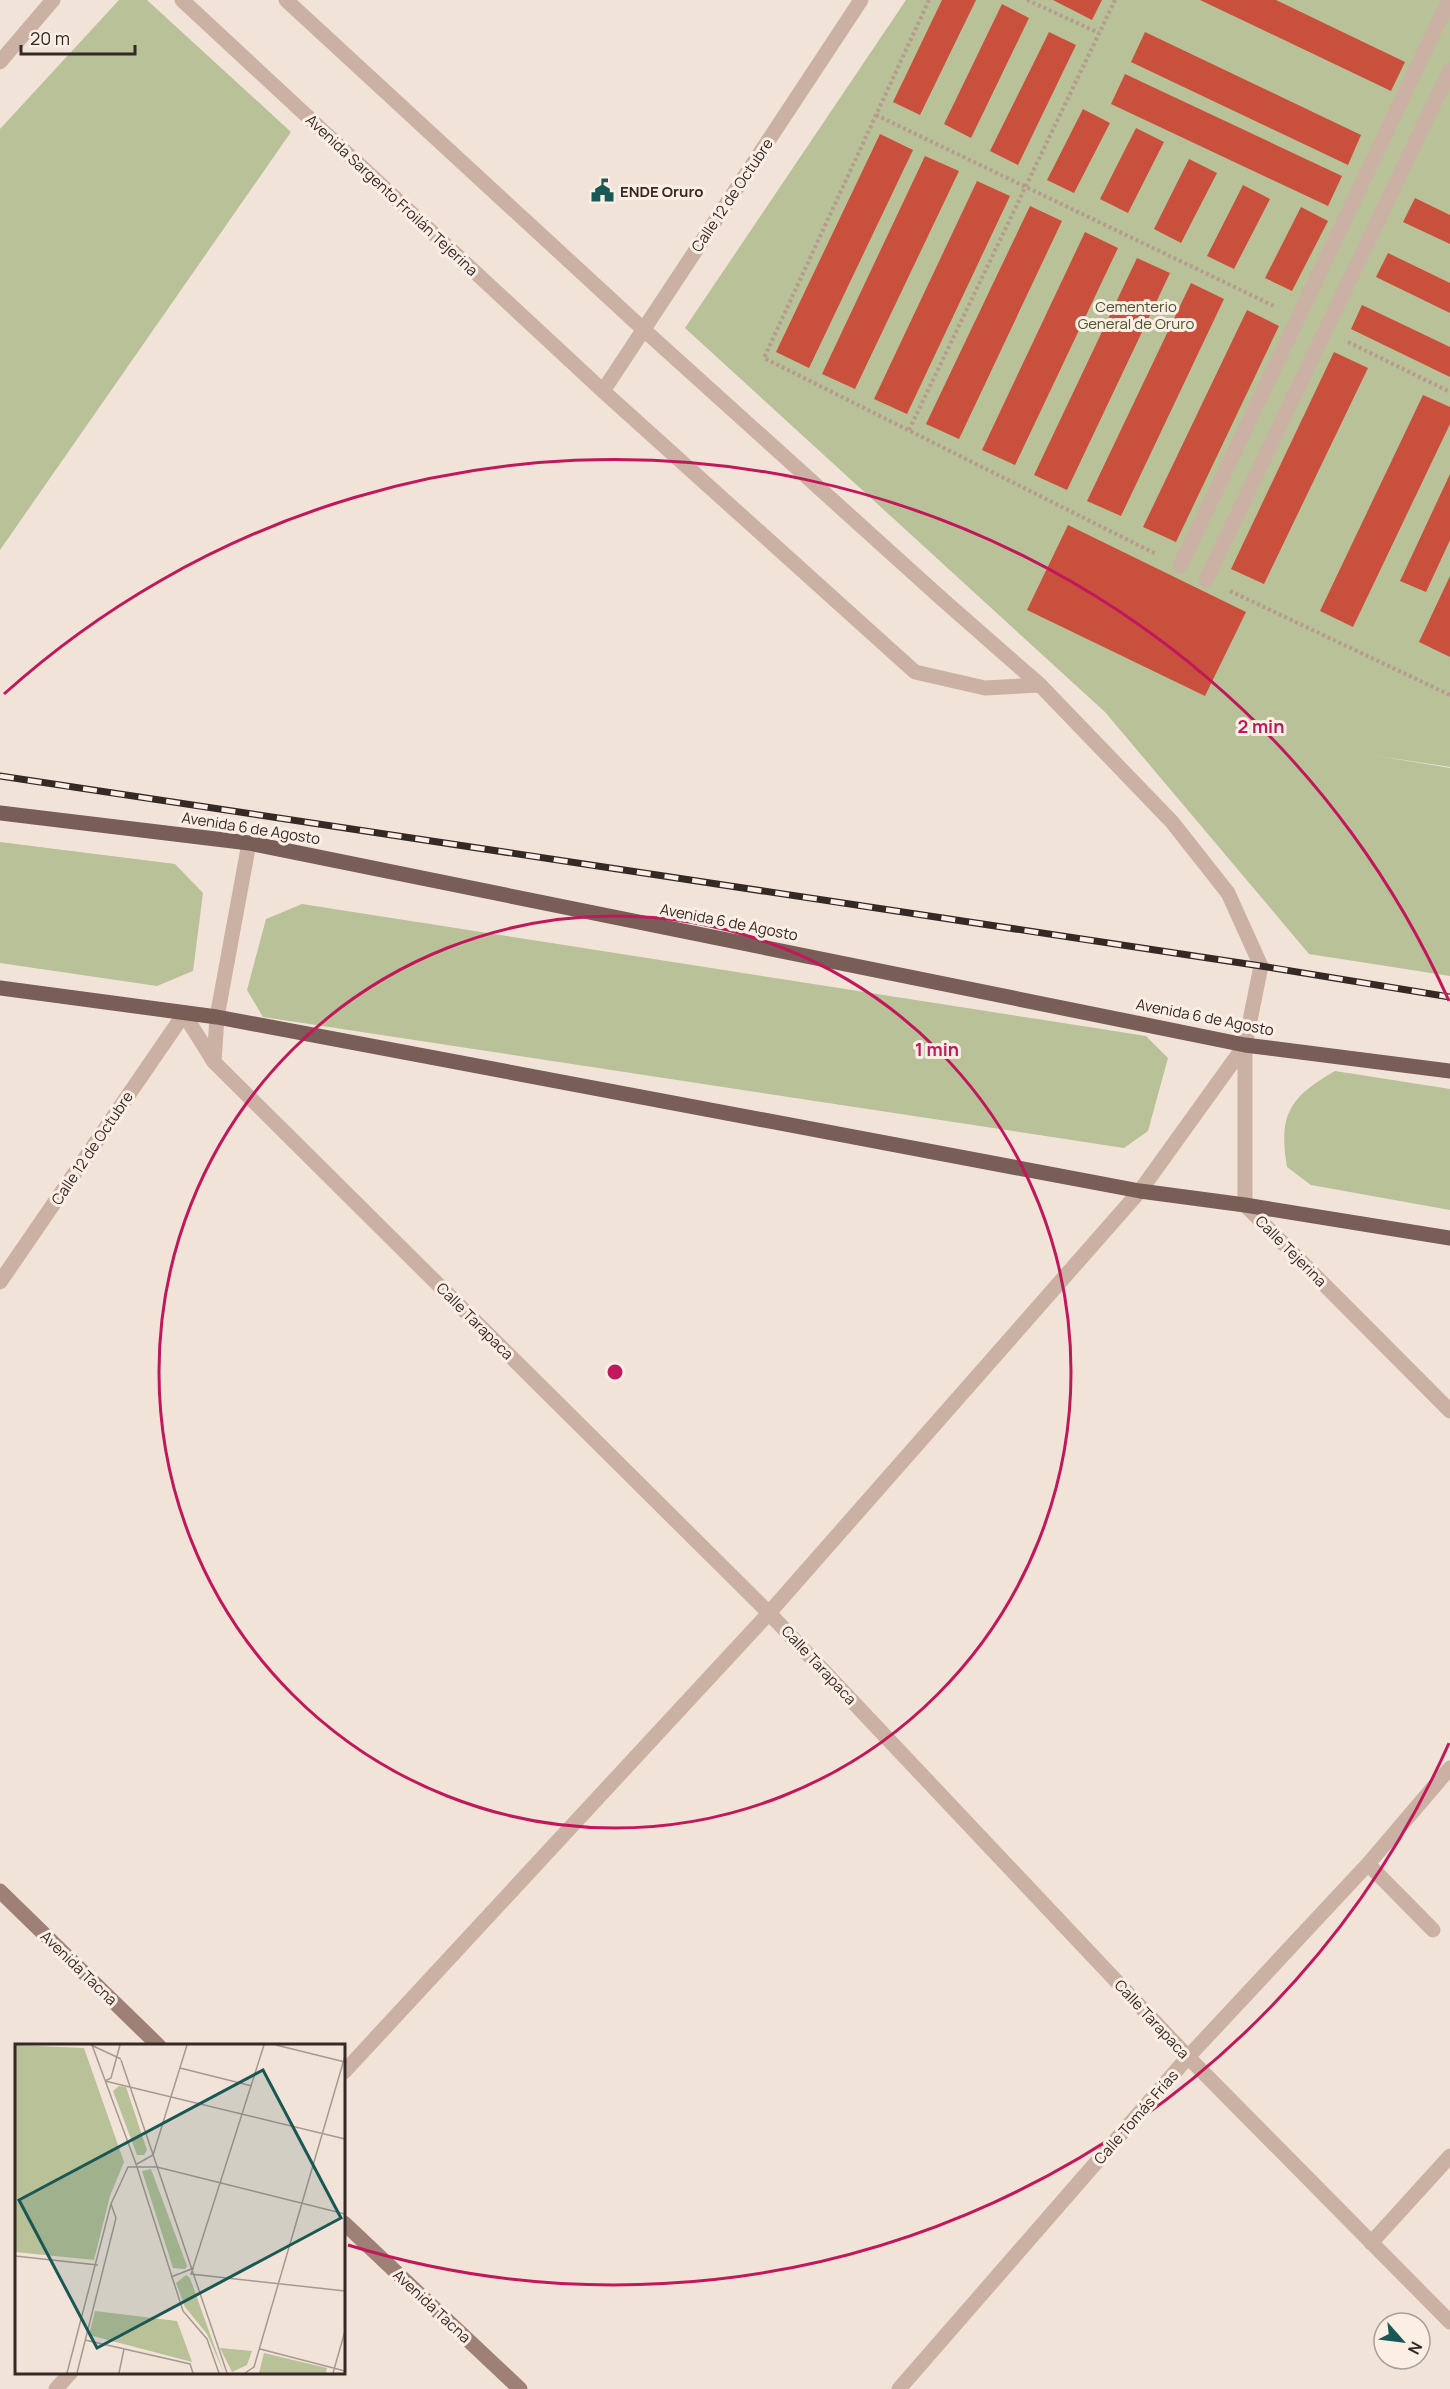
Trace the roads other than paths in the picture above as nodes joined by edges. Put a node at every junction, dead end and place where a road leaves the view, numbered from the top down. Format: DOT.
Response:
graph roads {
  1 [pos="53,0"];
  2 [pos="182,0"];
  3 [pos="286,0"];
  4 [pos="861,0"];
  5 [pos="1449,0"];
  6 [pos="0,62"];
  7 [pos="1450,70"];
  8 [pos="643,329"];
  9 [pos="603,391"];
  10 [pos="1180,566"];
  11 [pos="1206,580"];
  12 [pos="1040,685"];
  13 [pos="0,813"];
  14 [pos="249,843"];
  15 [pos="0,988"];
  16 [pos="184,1014"];
  17 [pos="217,1017"];
  18 [pos="1245,1045"];
  19 [pos="214,1062"];
  20 [pos="1450,1071"];
  21 [pos="1140,1191"];
  22 [pos="1245,1205"];
  23 [pos="1450,1238"];
  24 [pos="0,1282"];
  25 [pos="1450,1411"];
  26 [pos="769,1613"];
  27 [pos="1450,1768"];
  28 [pos="1368,1864"];
  29 [pos="0,1891"];
  30 [pos="1433,1930"];
  31 [pos="157,2044"];
  32 [pos="1188,2057"];
  33 [pos="345,2071"];
  34 [pos="1450,2156"];
  35 [pos="345,2224"];
  36 [pos="1371,2243"];
  37 [pos="1450,2322"];
  38 [pos="70,2374"];
  39 [pos="56,2389"];
  40 [pos="520,2389"];
  41 [pos="898,2389"];
  1 -- 6 [label="street"];
  2 -- 9 [label="street, Avenida Sargento Froilán Tejerina"];
  3 -- 8 [label="street"];
  4 -- 8 [label="street, Calle 12 de Octubre"];
  5 -- 10 [label="street"];
  7 -- 11 [label="street"];
  8 -- 9 [label="street, Calle 12 de Octubre"];
  8 -- 12 [label="street"];
  9 -- 12 [label="street, Avenida Sargento Froilán Tejerina"];
  12 -- 18 [label="street"];
  13 -- 14 [label="main road, Avenida 6 de Agosto"];
  14 -- 17 [label="street"];
  14 -- 18 [label="main road, Avenida 6 de Agosto"];
  15 -- 16 [label="main road"];
  16 -- 17 [label="main road"];
  16 -- 19 [label="street, Calle Tarapaca"];
  16 -- 24 [label="street, Calle 12 de Octubre"];
  17 -- 19 [label="street"];
  17 -- 21 [label="main road"];
  18 -- 20 [label="main road, Avenida 6 de Agosto"];
  18 -- 21 [label="street"];
  18 -- 22 [label="street, Calle Tejerina"];
  19 -- 26 [label="street, Calle Tarapaca"];
  21 -- 22 [label="main road"];
  21 -- 26 [label="street"];
  22 -- 23 [label="main road"];
  22 -- 25 [label="street, Calle Tejerina"];
  26 -- 32 [label="street, Calle Tarapaca"];
  26 -- 33 [label="street"];
  27 -- 28 [label="street, Calle Tomás Frías"];
  28 -- 30 [label="street"];
  28 -- 32 [label="street, Calle Tomás Frías"];
  29 -- 31 [label="main road, Avenida Tacna"];
  32 -- 36 [label="street, Calle Tarapaca"];
  32 -- 41 [label="street, Calle Tomás Frías"];
  34 -- 36 [label="street"];
  35 -- 40 [label="main road, Avenida Tacna"];
  36 -- 37 [label="street, Calle Tarapaca"];
  38 -- 39 [label="street"];
}
